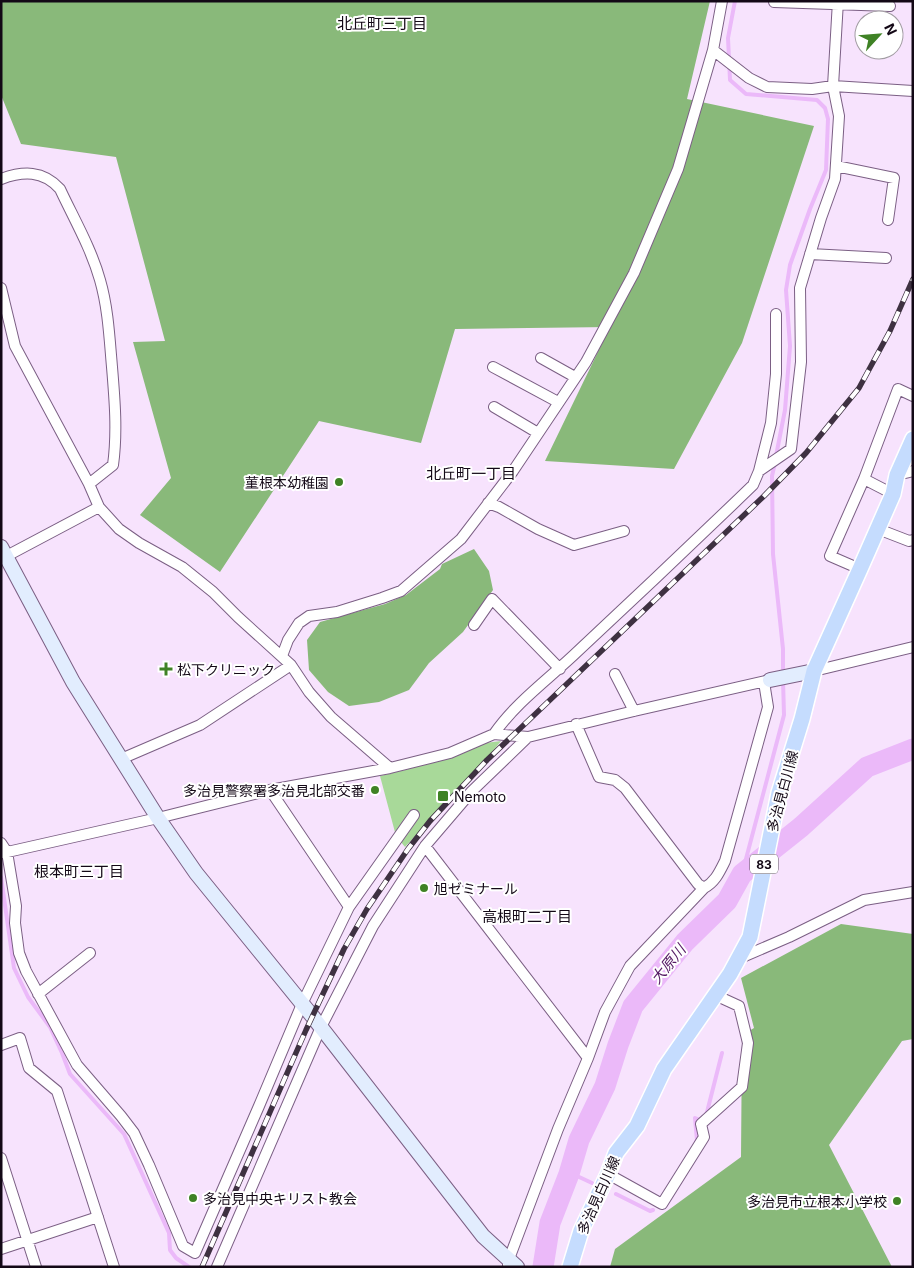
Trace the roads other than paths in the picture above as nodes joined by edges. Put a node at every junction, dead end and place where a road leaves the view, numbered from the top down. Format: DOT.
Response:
graph roads {
  1 [pos="722,1"];
  2 [pos="774,2"];
  3 [pos="838,3"];
  4 [pos="890,6"];
  5 [pos="713,50"];
  6 [pos="833,86"];
  7 [pos="913,91"];
  8 [pos="836,166"];
  9 [pos="1,180"];
  10 [pos="888,220"];
  11 [pos="810,254"];
  12 [pos="886,258"];
  13 [pos="1,288"];
  14 [pos="776,314"];
  15 [pos="541,358"];
  16 [pos="493,367"];
  17 [pos="575,377"];
  18 [pos="913,396"];
  19 [pos="558,402"];
  20 [pos="494,407"];
  21 [pos="538,433"];
  22 [pos="913,439"];
  23 [pos="759,471"];
  24 [pos="913,471"];
  25 [pos="897,475"];
  26 [pos="864,479"];
  27 [pos="89,484"];
  28 [pos="893,494"];
  29 [pos="488,503"];
  30 [pos="99,507"];
  31 [pos="878,529"];
  32 [pos="624,532"];
  33 [pos="913,540"];
  34 [pos="3,554"];
  35 [pos="860,569"];
  36 [pos="474,625"];
  37 [pos="913,647"];
  38 [pos="282,656"];
  39 [pos="291,664"];
  40 [pos="560,669"];
  41 [pos="814,671"];
  42 [pos="615,674"];
  43 [pos="767,681"];
  44 [pos="634,711"];
  45 [pos="576,724"];
  46 [pos="494,734"];
  47 [pos="528,736"];
  48 [pos="121,759"];
  49 [pos="390,768"];
  50 [pos="270,790"];
  51 [pos="414,815"];
  52 [pos="158,818"];
  53 [pos="1,843"];
  54 [pos="425,846"];
  55 [pos="4,853"];
  56 [pos="704,888"];
  57 [pos="913,892"];
  58 [pos="349,907"];
  59 [pos="90,953"];
  60 [pos="738,959"];
  61 [pos="38,994"];
  62 [pos="715,995"];
  63 [pos="302,1004"];
  64 [pos="321,1027"];
  65 [pos="1,1044"];
  66 [pos="588,1058"];
  67 [pos="1,1158"];
  68 [pos="608,1174"];
  69 [pos="98,1217"];
  70 [pos="27,1240"];
  71 [pos="1,1249"];
  72 [pos="511,1264"];
  73 [pos="36,1267"];
  74 [pos="114,1267"];
  75 [pos="217,1267"];
  76 [pos="570,1267"];
  1 -- 5 [label="street"];
  2 -- 3 [label="street"];
  3 -- 4 [label="street"];
  3 -- 6 [label="street"];
  5 -- 6 [label="street"];
  5 -- 17 [label="street"];
  6 -- 7 [label="street"];
  6 -- 8 [label="street"];
  8 -- 10 [label="street"];
  8 -- 11 [label="street"];
  9 -- 27 [label="street"];
  11 -- 12 [label="street"];
  11 -- 23 [label="street"];
  13 -- 27 [label="street"];
  14 -- 23 [label="street"];
  15 -- 17 [label="street"];
  16 -- 19 [label="street"];
  17 -- 19 [label="street"];
  18 -- 26 [label="street"];
  19 -- 21 [label="street"];
  20 -- 21 [label="street"];
  21 -- 29 [label="street"];
  22 -- 25 [label="main road, 多治見白川線 / 83"];
  23 -- 40 [label="street"];
  24 -- 25 [label="street"];
  25 -- 28 [label="main road, 多治見白川線 / 83"];
  26 -- 28 [label="street"];
  26 -- 35 [label="street"];
  27 -- 30 [label="street"];
  28 -- 31 [label="main road, 多治見白川線 / 83"];
  29 -- 32 [label="street"];
  29 -- 38 [label="street"];
  30 -- 34 [label="street"];
  30 -- 38 [label="street"];
  31 -- 33 [label="street"];
  31 -- 35 [label="main road, 多治見白川線 / 83"];
  34 -- 48 [label="street"];
  35 -- 41 [label="main road, 多治見白川線 / 83"];
  36 -- 40 [label="street"];
  37 -- 41 [label="street"];
  38 -- 39 [label="street"];
  39 -- 48 [label="street"];
  39 -- 49 [label="street"];
  40 -- 46 [label="street"];
  41 -- 43 [label="street"];
  41 -- 60 [label="main road, 多治見白川線 / 83"];
  42 -- 44 [label="street"];
  43 -- 44 [label="street"];
  43 -- 56 [label="street"];
  44 -- 45 [label="street"];
  45 -- 47 [label="street"];
  45 -- 56 [label="street"];
  46 -- 47 [label="street"];
  46 -- 49 [label="street"];
  47 -- 54 [label="street"];
  48 -- 52 [label="street"];
  49 -- 50 [label="street"];
  50 -- 52 [label="street"];
  50 -- 58 [label="street"];
  51 -- 58 [label="street"];
  52 -- 55 [label="street"];
  52 -- 63 [label="street"];
  53 -- 55 [label="street"];
  54 -- 64 [label="street"];
  54 -- 66 [label="street"];
  55 -- 61 [label="street"];
  56 -- 66 [label="street"];
  57 -- 60 [label="street"];
  58 -- 63 [label="street"];
  59 -- 61 [label="street"];
  60 -- 62 [label="main road, 多治見白川線 / 83"];
  61 -- 63 [label="street"];
  62 -- 68 [label="main road, 多治見白川線 / 83"];
  62 -- 68 [label="street"];
  63 -- 64 [label="street"];
  64 -- 72 [label="street"];
  64 -- 75 [label="street"];
  65 -- 69 [label="street"];
  66 -- 72 [label="street"];
  67 -- 70 [label="street"];
  68 -- 76 [label="main road, 多治見白川線 / 83"];
  69 -- 70 [label="street"];
  69 -- 74 [label="street"];
  70 -- 71 [label="street"];
  70 -- 73 [label="street"];
}
